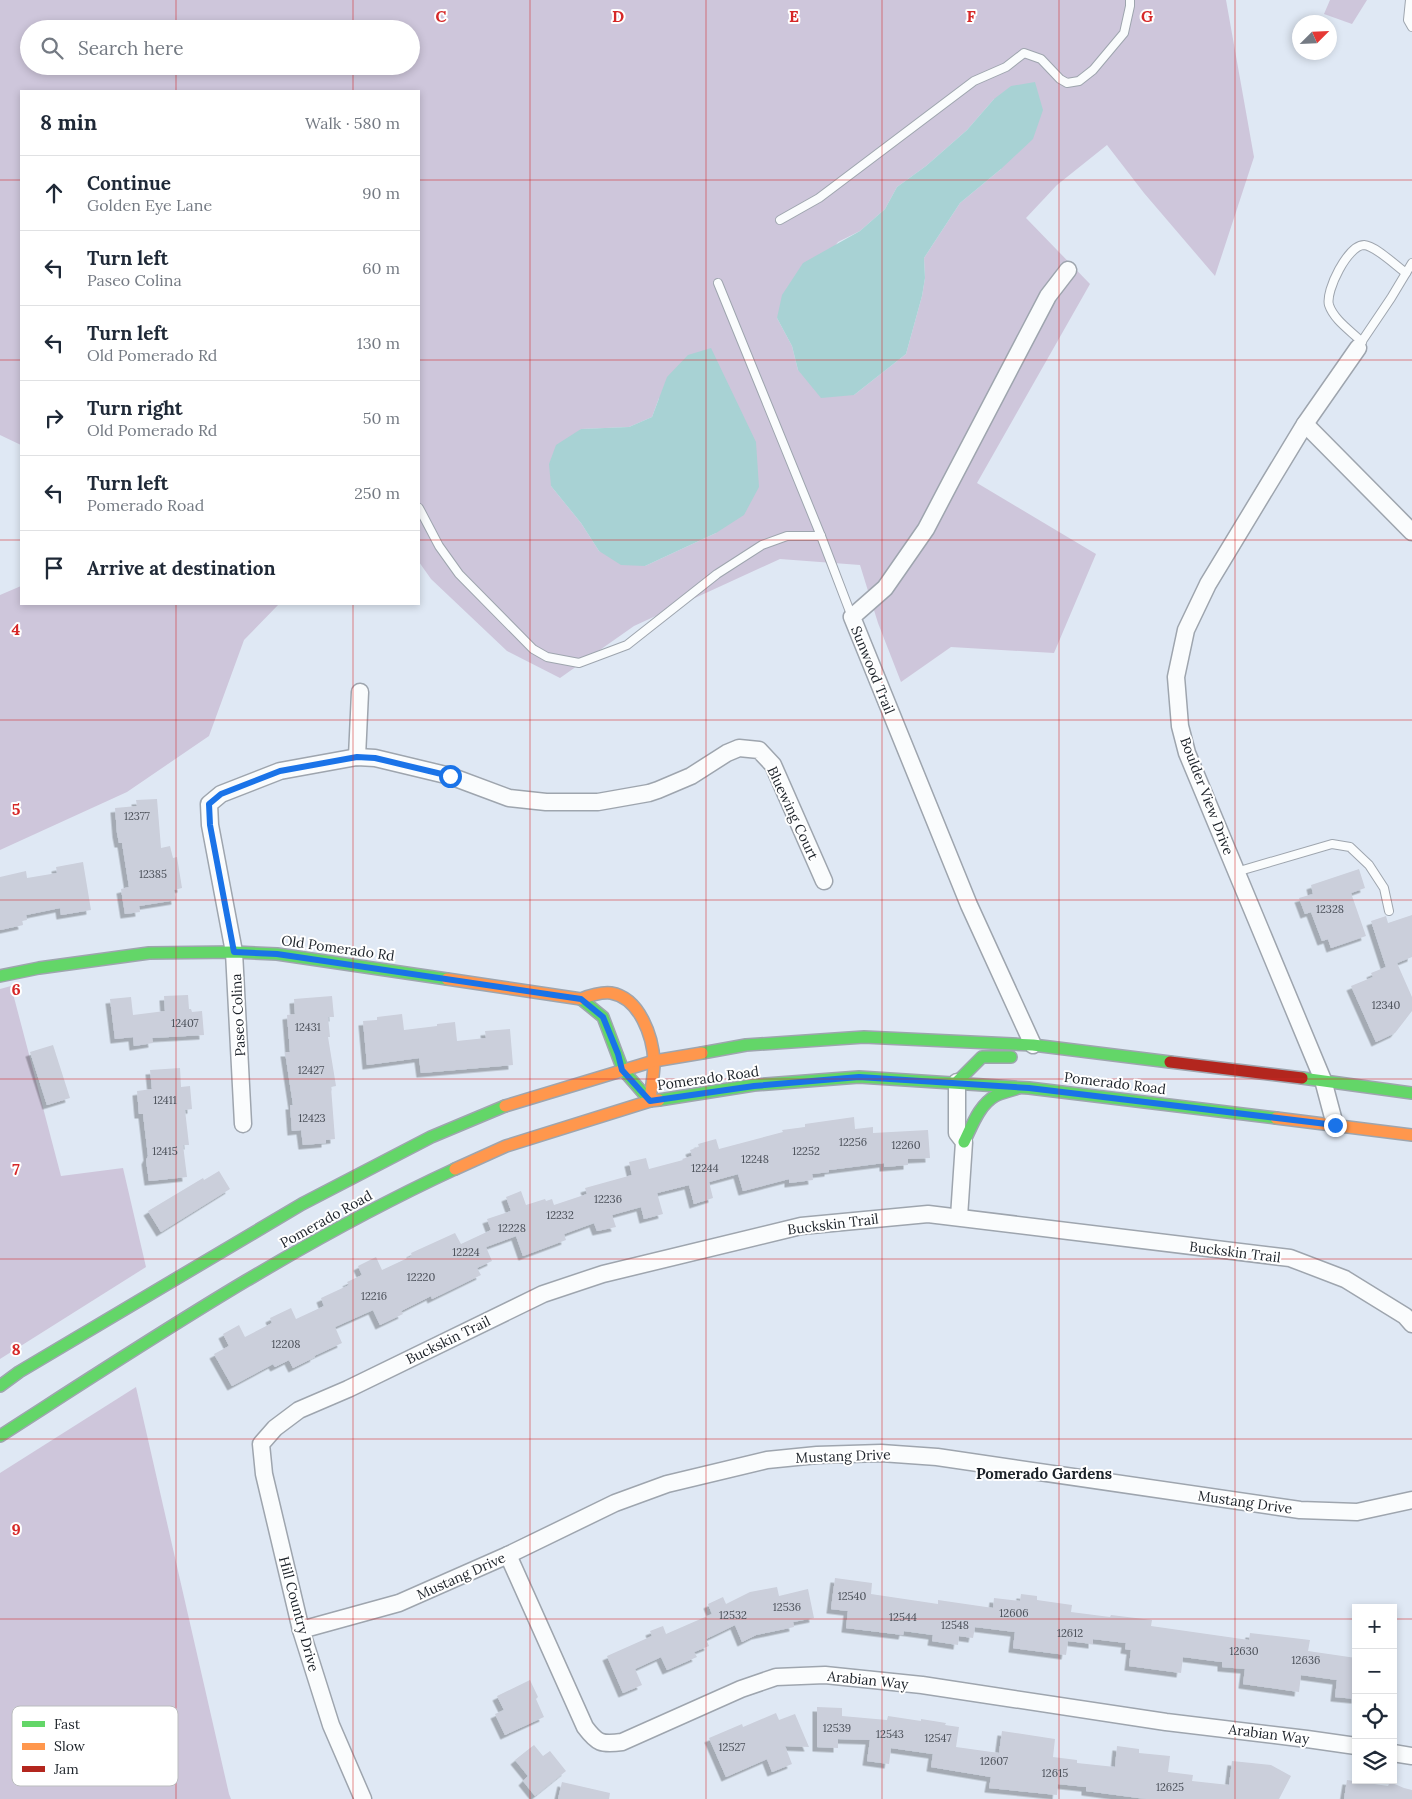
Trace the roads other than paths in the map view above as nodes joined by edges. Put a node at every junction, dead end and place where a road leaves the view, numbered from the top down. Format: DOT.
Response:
graph roads {
  1 [pos="1130,0"];
  2 [pos="1410,0"];
  3 [pos="1412,27"];
  4 [pos="780,220"];
  5 [pos="1412,263"];
  6 [pos="1068,270"];
  7 [pos="1406,273"];
  8 [pos="718,283"];
  9 [pos="1360,345"];
  10 [pos="1305,424"];
  11 [pos="420,510"];
  12 [pos="1412,532"];
  13 [pos="821,536"];
  14 [pos="852,617"];
  15 [pos="360,692"];
  16 [pos="357,757"];
  17 [pos="221,794"];
  18 [pos="1236,872"];
  19 [pos="824,880"];
  20 [pos="1389,911"];
  21 [pos="234,952"];
  22 [pos="0,976"];
  23 [pos="581,999"];
  24 [pos="1033,1045"];
  25 [pos="654,1061"];
  26 [pos="622,1070"];
  27 [pos="1323,1080"];
  28 [pos="957,1082"];
  29 [pos="1020,1087"];
  30 [pos="1412,1093"];
  31 [pos="650,1101"];
  32 [pos="243,1124"];
  33 [pos="1335,1125"];
  34 [pos="1412,1135"];
  35 [pos="964,1142"];
  36 [pos="959,1217"];
  37 [pos="1412,1324"];
  38 [pos="0,1386"];
  39 [pos="275,1428"];
  40 [pos="0,1436"];
  41 [pos="1412,1500"];
  42 [pos="508,1555"];
  43 [pos="301,1630"];
  44 [pos="1352,1745"];
  45 [pos="1397,1753"];
  46 [pos="1412,1756"];
  47 [pos="363,1799"];
  1 -- 4 [label="lane"];
  2 -- 3 [label="lane"];
  5 -- 7 [label="lane"];
  6 -- 14 [label="street, Sunwood Trail"];
  7 -- 9 [label="lane"];
  7 -- 9 [label="lane"];
  8 -- 13 [label="lane"];
  9 -- 10 [label="street, Boulder View Drive"];
  10 -- 12 [label="street"];
  10 -- 18 [label="street, Boulder View Drive"];
  11 -- 13 [label="lane"];
  13 -- 14 [label="lane"];
  14 -- 24 [label="street, Sunwood Trail"];
  15 -- 16 [label="street"];
  16 -- 17 [label="street, Bluewing Court"];
  16 -- 19 [label="street, Bluewing Court"];
  17 -- 21 [label="street, Paseo Colina"];
  18 -- 20 [label="lane"];
  18 -- 27 [label="street, Boulder View Drive"];
  21 -- 22 [label="main road, Old Pomerado Rd"];
  21 -- 23 [label="main road, Old Pomerado Rd"];
  21 -- 32 [label="street, Paseo Colina"];
  23 -- 25 [label="main road, Old Pomerado Rd"];
  23 -- 26 [label="main road"];
  24 -- 25 [label="main road, Pomerado Road"];
  24 -- 27 [label="main road, Pomerado Road"];
  24 -- 28 [label="main road"];
  25 -- 26 [label="main road, Pomerado Road"];
  25 -- 31 [label="main road, Old Pomerado Rd"];
  26 -- 31 [label="main road"];
  26 -- 38 [label="main road, Pomerado Road"];
  27 -- 30 [label="main road, Pomerado Road"];
  27 -- 33 [label="street, Boulder View Drive"];
  28 -- 29 [label="main road, Pomerado Road"];
  28 -- 31 [label="main road, Pomerado Road"];
  28 -- 35 [label="street"];
  29 -- 33 [label="main road, Pomerado Road"];
  29 -- 35 [label="main road"];
  31 -- 40 [label="main road, Pomerado Road"];
  33 -- 34 [label="main road, Pomerado Road"];
  35 -- 36 [label="street"];
  36 -- 37 [label="street, Buckskin Trail"];
  36 -- 39 [label="street, Buckskin Trail"];
  39 -- 43 [label="street, Hill Country Drive"];
  41 -- 42 [label="street, Mustang Drive"];
  42 -- 43 [label="street, Mustang Drive"];
  42 -- 44 [label="street, Arabian Way"];
  43 -- 47 [label="street, Hill Country Drive"];
  45 -- 46 [label="street"];
}
